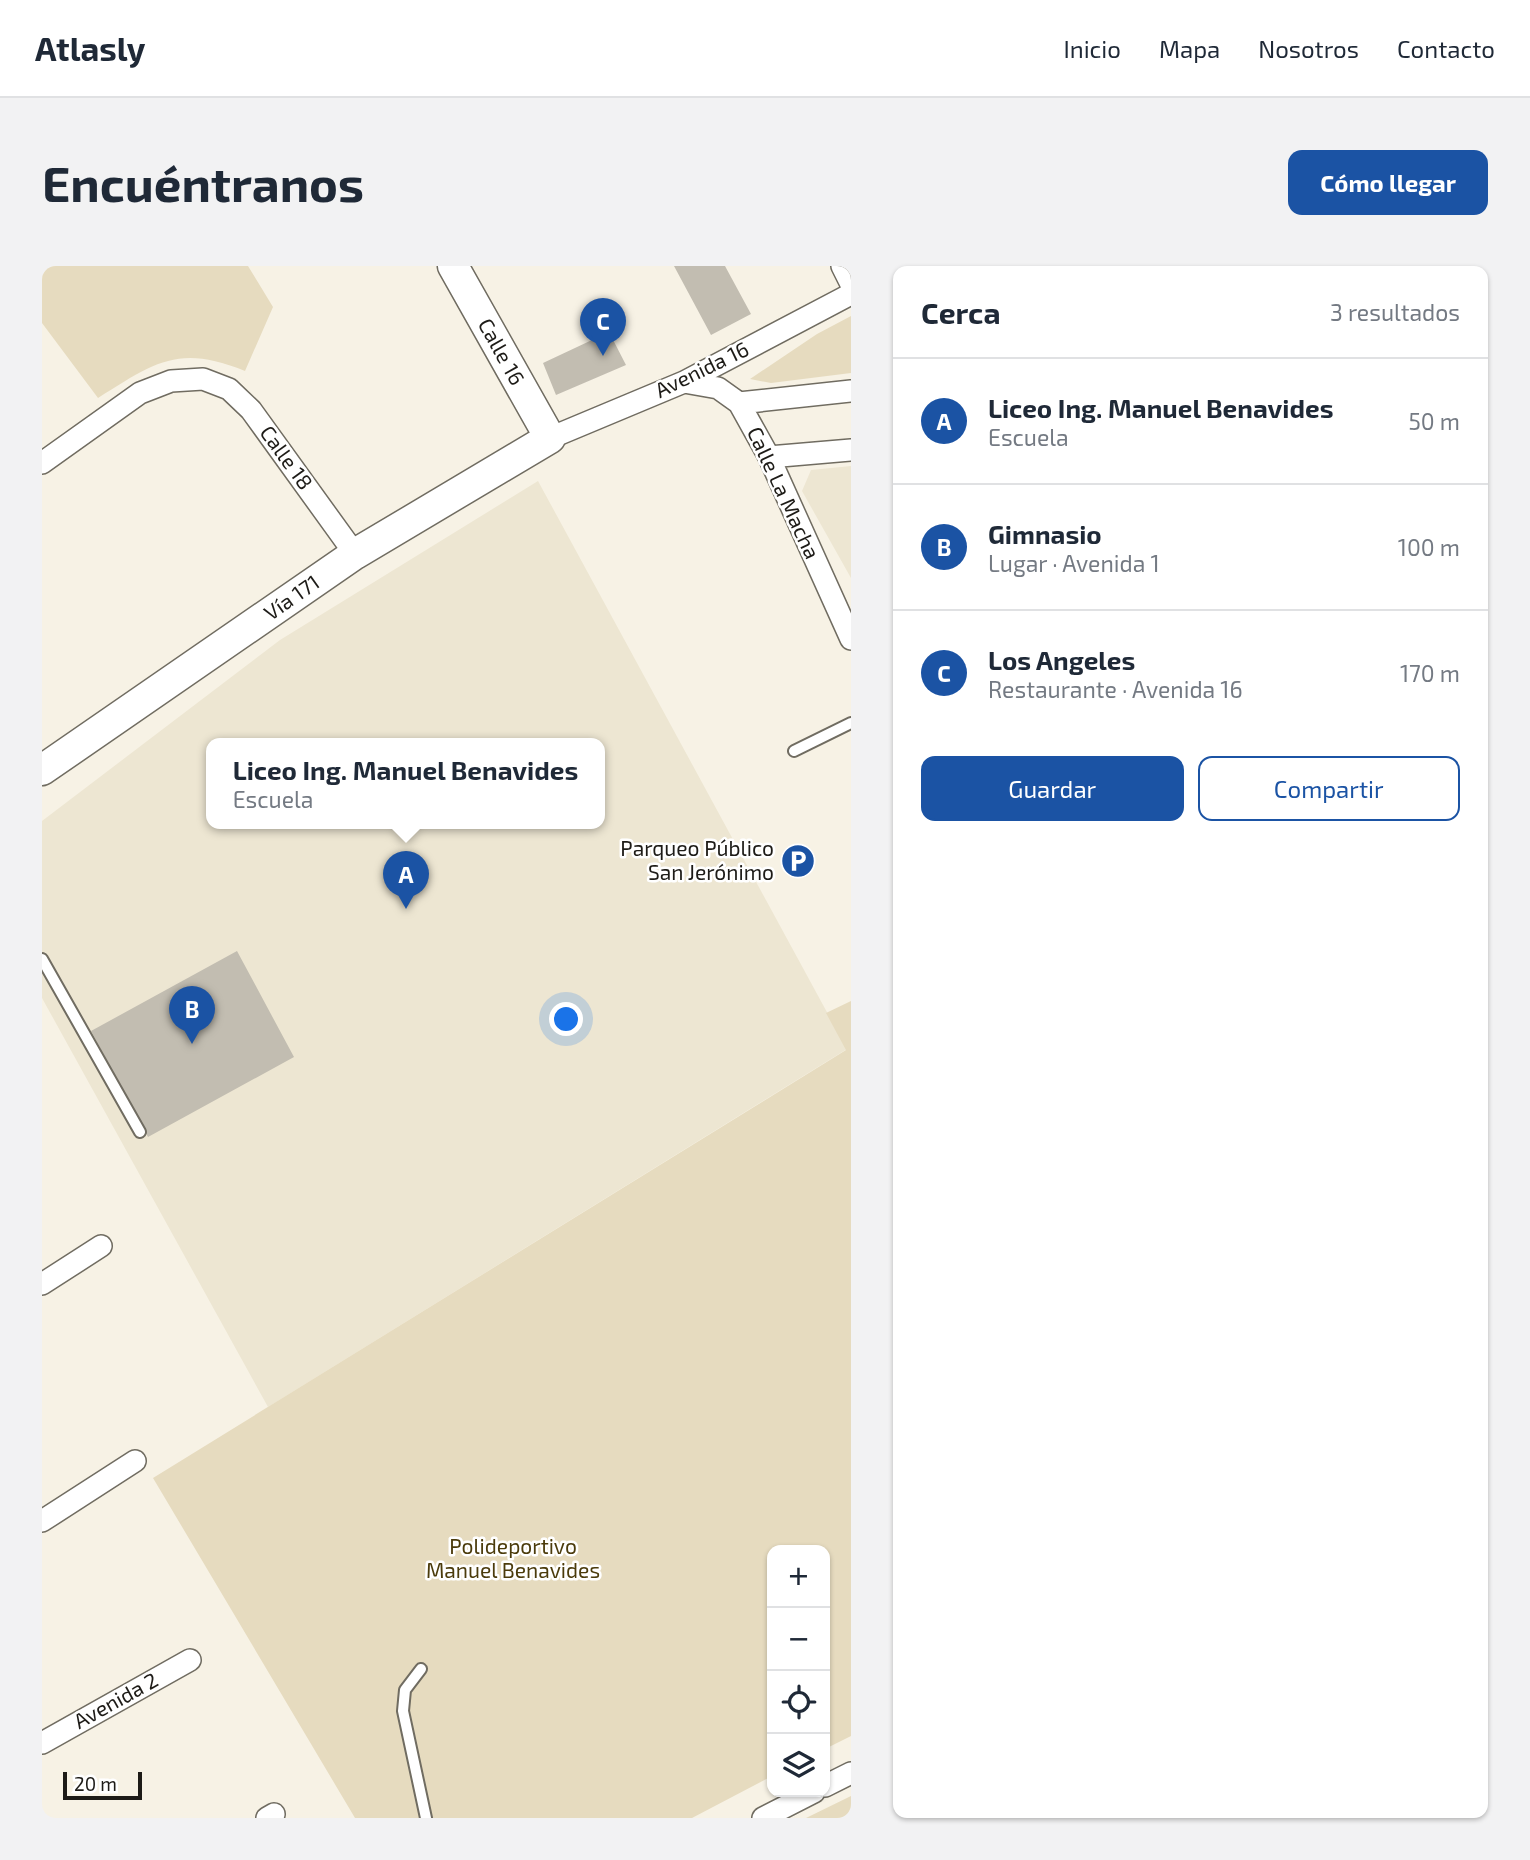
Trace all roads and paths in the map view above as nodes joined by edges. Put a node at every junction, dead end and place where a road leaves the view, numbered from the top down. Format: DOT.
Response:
graph roads {
  1 [pos="453,266"];
  2 [pos="842,266"];
  3 [pos="851,284"];
  4 [pos="851,294"];
  5 [pos="684,382"];
  6 [pos="851,391"];
  7 [pos="739,403"];
  8 [pos="550,438"];
  9 [pos="851,450"];
  10 [pos="769,457"];
  11 [pos="42,463"];
  12 [pos="355,554"];
  13 [pos="851,639"];
  14 [pos="851,723"];
  15 [pos="794,751"];
  16 [pos="43,766"];
  17 [pos="42,959"];
  18 [pos="140,1132"];
  19 [pos="101,1246"];
  20 [pos="42,1284"];
  21 [pos="135,1461"];
  22 [pos="42,1521"];
  23 [pos="190,1660"];
  24 [pos="421,1669"];
  25 [pos="42,1743"];
  26 [pos="851,1773"];
  27 [pos="830,1784"];
  28 [pos="804,1797"];
  29 [pos="426,1818"];
  30 [pos="763,1818"];
  1 -- 8 [label="main road, Calle 16"];
  2 -- 3 [label="street"];
  4 -- 5 [label="street, Avenida 16"];
  5 -- 7 [label="street, Calle La Macha"];
  5 -- 8 [label="street, Avenida 16"];
  6 -- 7 [label="street"];
  7 -- 10 [label="street, Calle La Macha"];
  8 -- 12 [label="main road, Vía 171"];
  9 -- 10 [label="street"];
  10 -- 13 [label="street, Calle La Macha"];
  11 -- 12 [label="street, Calle 18"];
  12 -- 16 [label="main road, Vía 171"];
  14 -- 15 [label="lane"];
  17 -- 18 [label="lane"];
  19 -- 20 [label="street"];
  21 -- 22 [label="street"];
  23 -- 25 [label="street, Avenida 2"];
  24 -- 29 [label="lane"];
  26 -- 27 [label="street"];
  28 -- 30 [label="street"];
}
